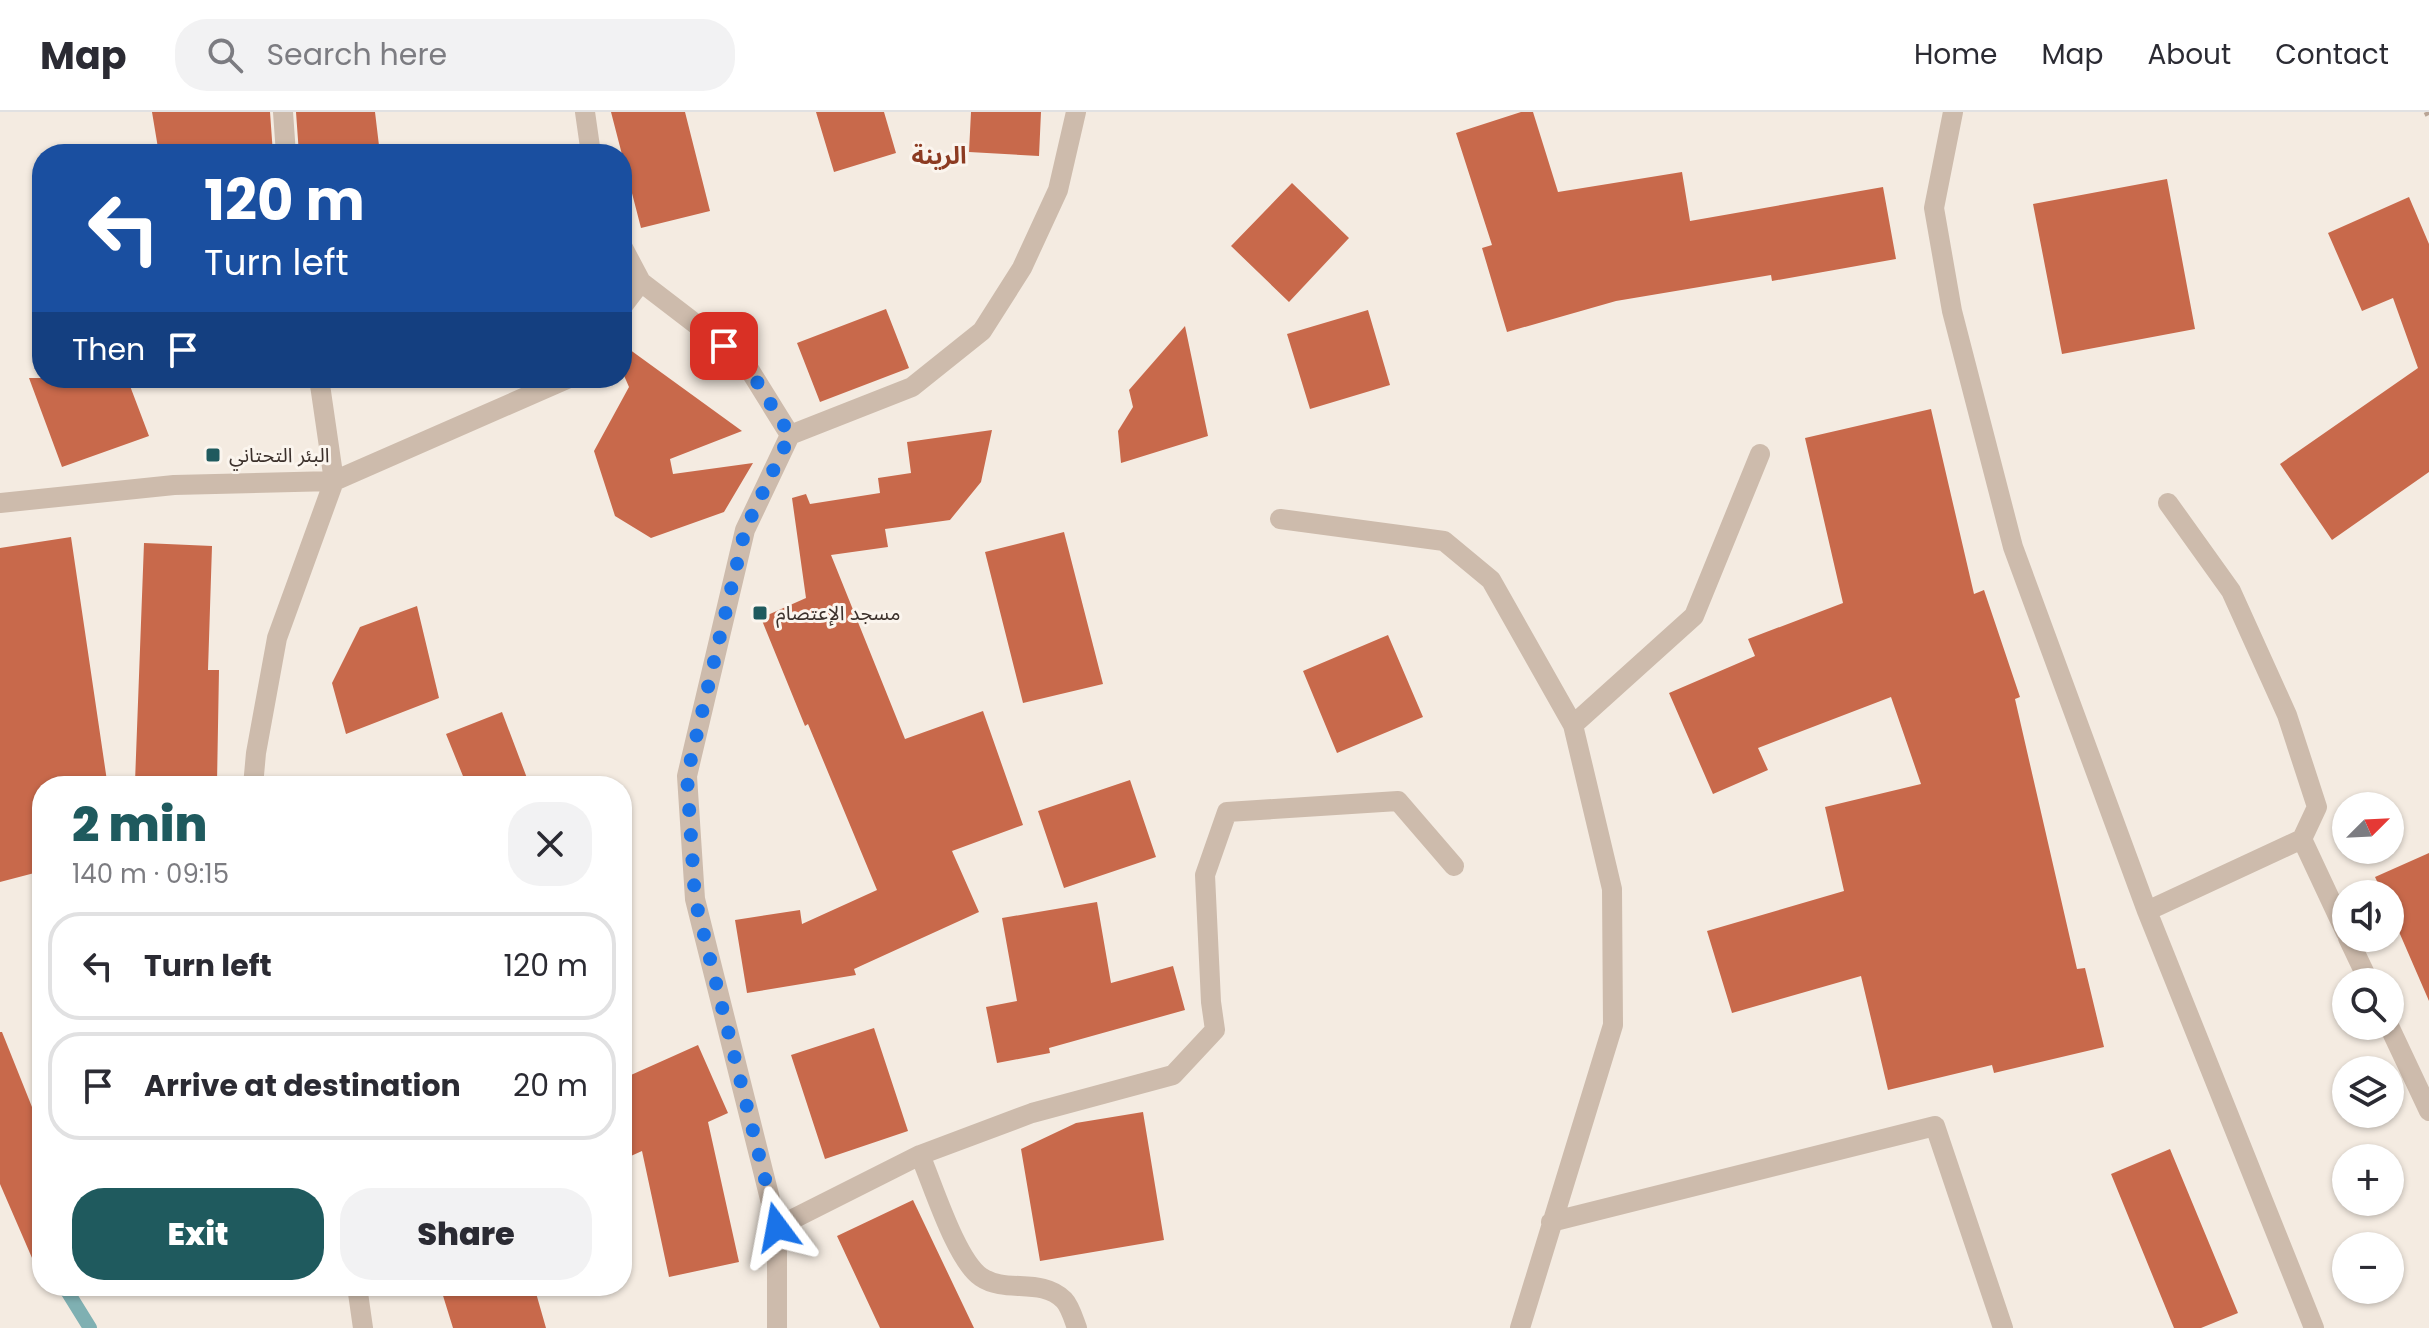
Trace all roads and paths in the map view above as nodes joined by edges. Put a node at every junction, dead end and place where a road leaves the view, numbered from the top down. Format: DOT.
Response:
graph roads {
  1 [pos="283,112"];
  2 [pos="585,112"];
  3 [pos="1076,112"];
  4 [pos="1953,112"];
  5 [pos="2426,112"];
  6 [pos="2429,118"];
  7 [pos="285,144"];
  8 [pos="590,144"];
  9 [pos="632,265"];
  10 [pos="641,282"];
  11 [pos="632,294"];
  12 [pos="320,388"];
  13 [pos="546,388"];
  14 [pos="790,435"];
  15 [pos="1760,454"];
  16 [pos="334,481"];
  17 [pos="0,503"];
  18 [pos="2168,503"];
  19 [pos="1280,519"];
  20 [pos="1573,725"];
  21 [pos="254,776"];
  22 [pos="2302,839"];
  23 [pos="1454,866"];
  24 [pos="2332,904"];
  25 [pos="2147,911"];
  26 [pos="2396,1040"];
  27 [pos="2429,1111"];
  28 [pos="920,1155"];
  29 [pos="1551,1222"];
  30 [pos="777,1227"];
  31 [pos="358,1296"];
  32 [pos="363,1328"];
  33 [pos="777,1328"];
  34 [pos="1077,1328"];
  35 [pos="1520,1328"];
  36 [pos="2003,1328"];
  37 [pos="2314,1328"];
  1 -- 7 [label="street"];
  2 -- 8 [label="street"];
  3 -- 14 [label="street"];
  4 -- 25 [label="street"];
  5 -- 6 [label="path"];
  9 -- 10 [label="street"];
  10 -- 11 [label="street"];
  10 -- 14 [label="street"];
  12 -- 16 [label="street"];
  13 -- 16 [label="street"];
  14 -- 30 [label="street"];
  15 -- 20 [label="street"];
  16 -- 17 [label="street"];
  16 -- 21 [label="street"];
  18 -- 22 [label="street"];
  19 -- 20 [label="street"];
  20 -- 29 [label="street"];
  22 -- 24 [label="street"];
  22 -- 25 [label="street"];
  23 -- 28 [label="street"];
  25 -- 37 [label="street"];
  26 -- 27 [label="street"];
  28 -- 30 [label="street"];
  28 -- 34 [label="street"];
  29 -- 35 [label="street"];
  29 -- 36 [label="street"];
  30 -- 33 [label="street"];
  31 -- 32 [label="street"];
}
